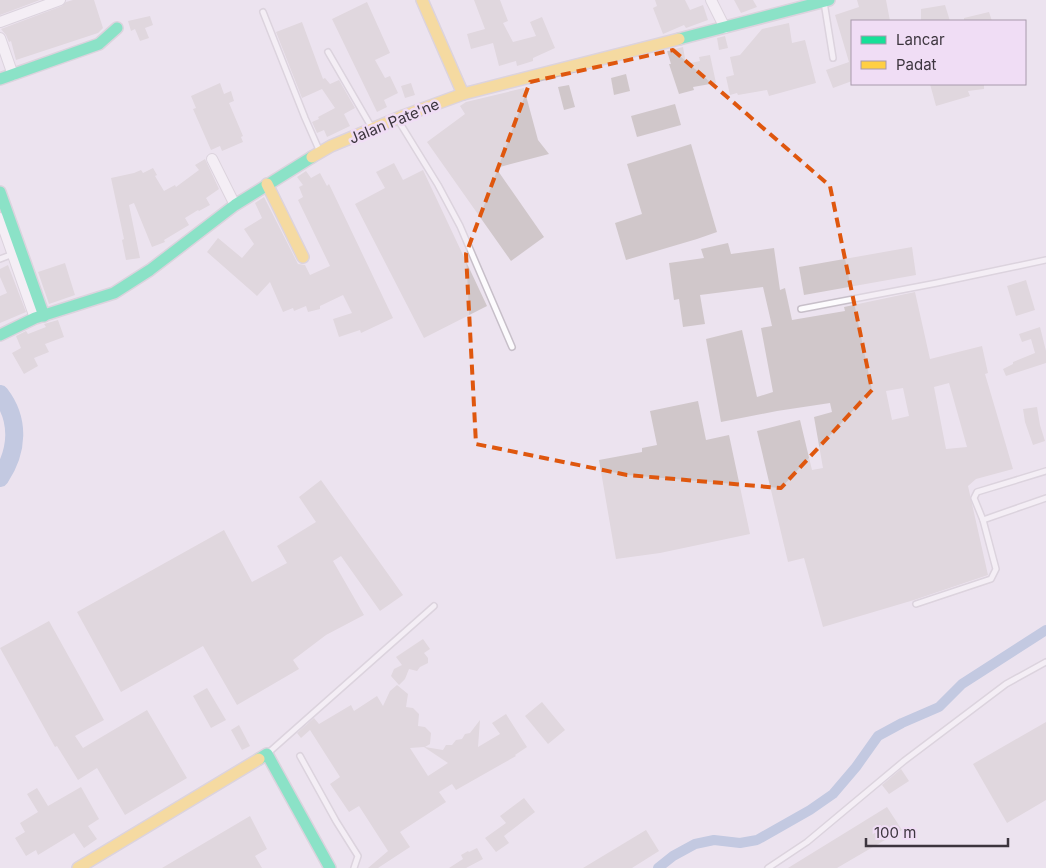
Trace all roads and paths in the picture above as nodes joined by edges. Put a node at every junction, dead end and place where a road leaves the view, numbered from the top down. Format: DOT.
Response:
graph roads {
  1 [pos="60,0"];
  2 [pos="422,0"];
  3 [pos="711,0"];
  4 [pos="826,1"];
  5 [pos="263,12"];
  6 [pos="0,22"];
  7 [pos="117,28"];
  8 [pos="725,28"];
  9 [pos="0,38"];
  10 [pos="328,52"];
  11 [pos="833,58"];
  12 [pos="13,75"];
  13 [pos="0,80"];
  14 [pos="463,94"];
  15 [pos="396,119"];
  16 [pos="372,129"];
  17 [pos="320,152"];
  18 [pos="212,158"];
  19 [pos="267,184"];
  20 [pos="0,192"];
  21 [pos="235,205"];
  22 [pos="0,218"];
  23 [pos="13,254"];
  24 [pos="303,257"];
  25 [pos="0,259"];
  26 [pos="1046,260"];
  27 [pos="801,309"];
  28 [pos="40,317"];
  29 [pos="0,335"];
  30 [pos="512,347"];
  31 [pos="1046,471"];
  32 [pos="1046,498"];
  33 [pos="983,520"];
  34 [pos="916,604"];
  35 [pos="434,606"];
  36 [pos="1046,662"];
  37 [pos="267,754"];
  38 [pos="300,756"];
  39 [pos="78,868"];
  40 [pos="330,868"];
  41 [pos="354,868"];
  42 [pos="768,868"];
  1 -- 6 [label="street"];
  2 -- 14 [label="street"];
  3 -- 8 [label="street"];
  4 -- 8 [label="street, Jalan Pate'ne"];
  4 -- 11 [label="lane"];
  5 -- 17 [label="lane"];
  7 -- 12 [label="street"];
  8 -- 14 [label="street, Jalan Pate'ne"];
  9 -- 12 [label="street"];
  10 -- 16 [label="lane"];
  12 -- 13 [label="street"];
  14 -- 15 [label="street, Jalan Pate'ne"];
  15 -- 16 [label="street, Jalan Pate'ne"];
  15 -- 30 [label="lane"];
  16 -- 17 [label="street, Jalan Pate'ne"];
  17 -- 19 [label="street, Jalan Pate'ne"];
  18 -- 21 [label="street"];
  19 -- 21 [label="street, Jalan Pate'ne"];
  19 -- 24 [label="street"];
  20 -- 28 [label="street"];
  21 -- 28 [label="street, Jalan Pate'ne"];
  22 -- 23 [label="street"];
  23 -- 25 [label="lane"];
  23 -- 28 [label="street"];
  26 -- 27 [label="lane"];
  28 -- 29 [label="street, Jalan Pate'ne"];
  31 -- 33 [label="lane"];
  32 -- 33 [label="lane"];
  33 -- 34 [label="lane"];
  35 -- 37 [label="lane"];
  36 -- 42 [label="lane"];
  37 -- 39 [label="street"];
  37 -- 40 [label="street"];
  38 -- 41 [label="lane"];
}
